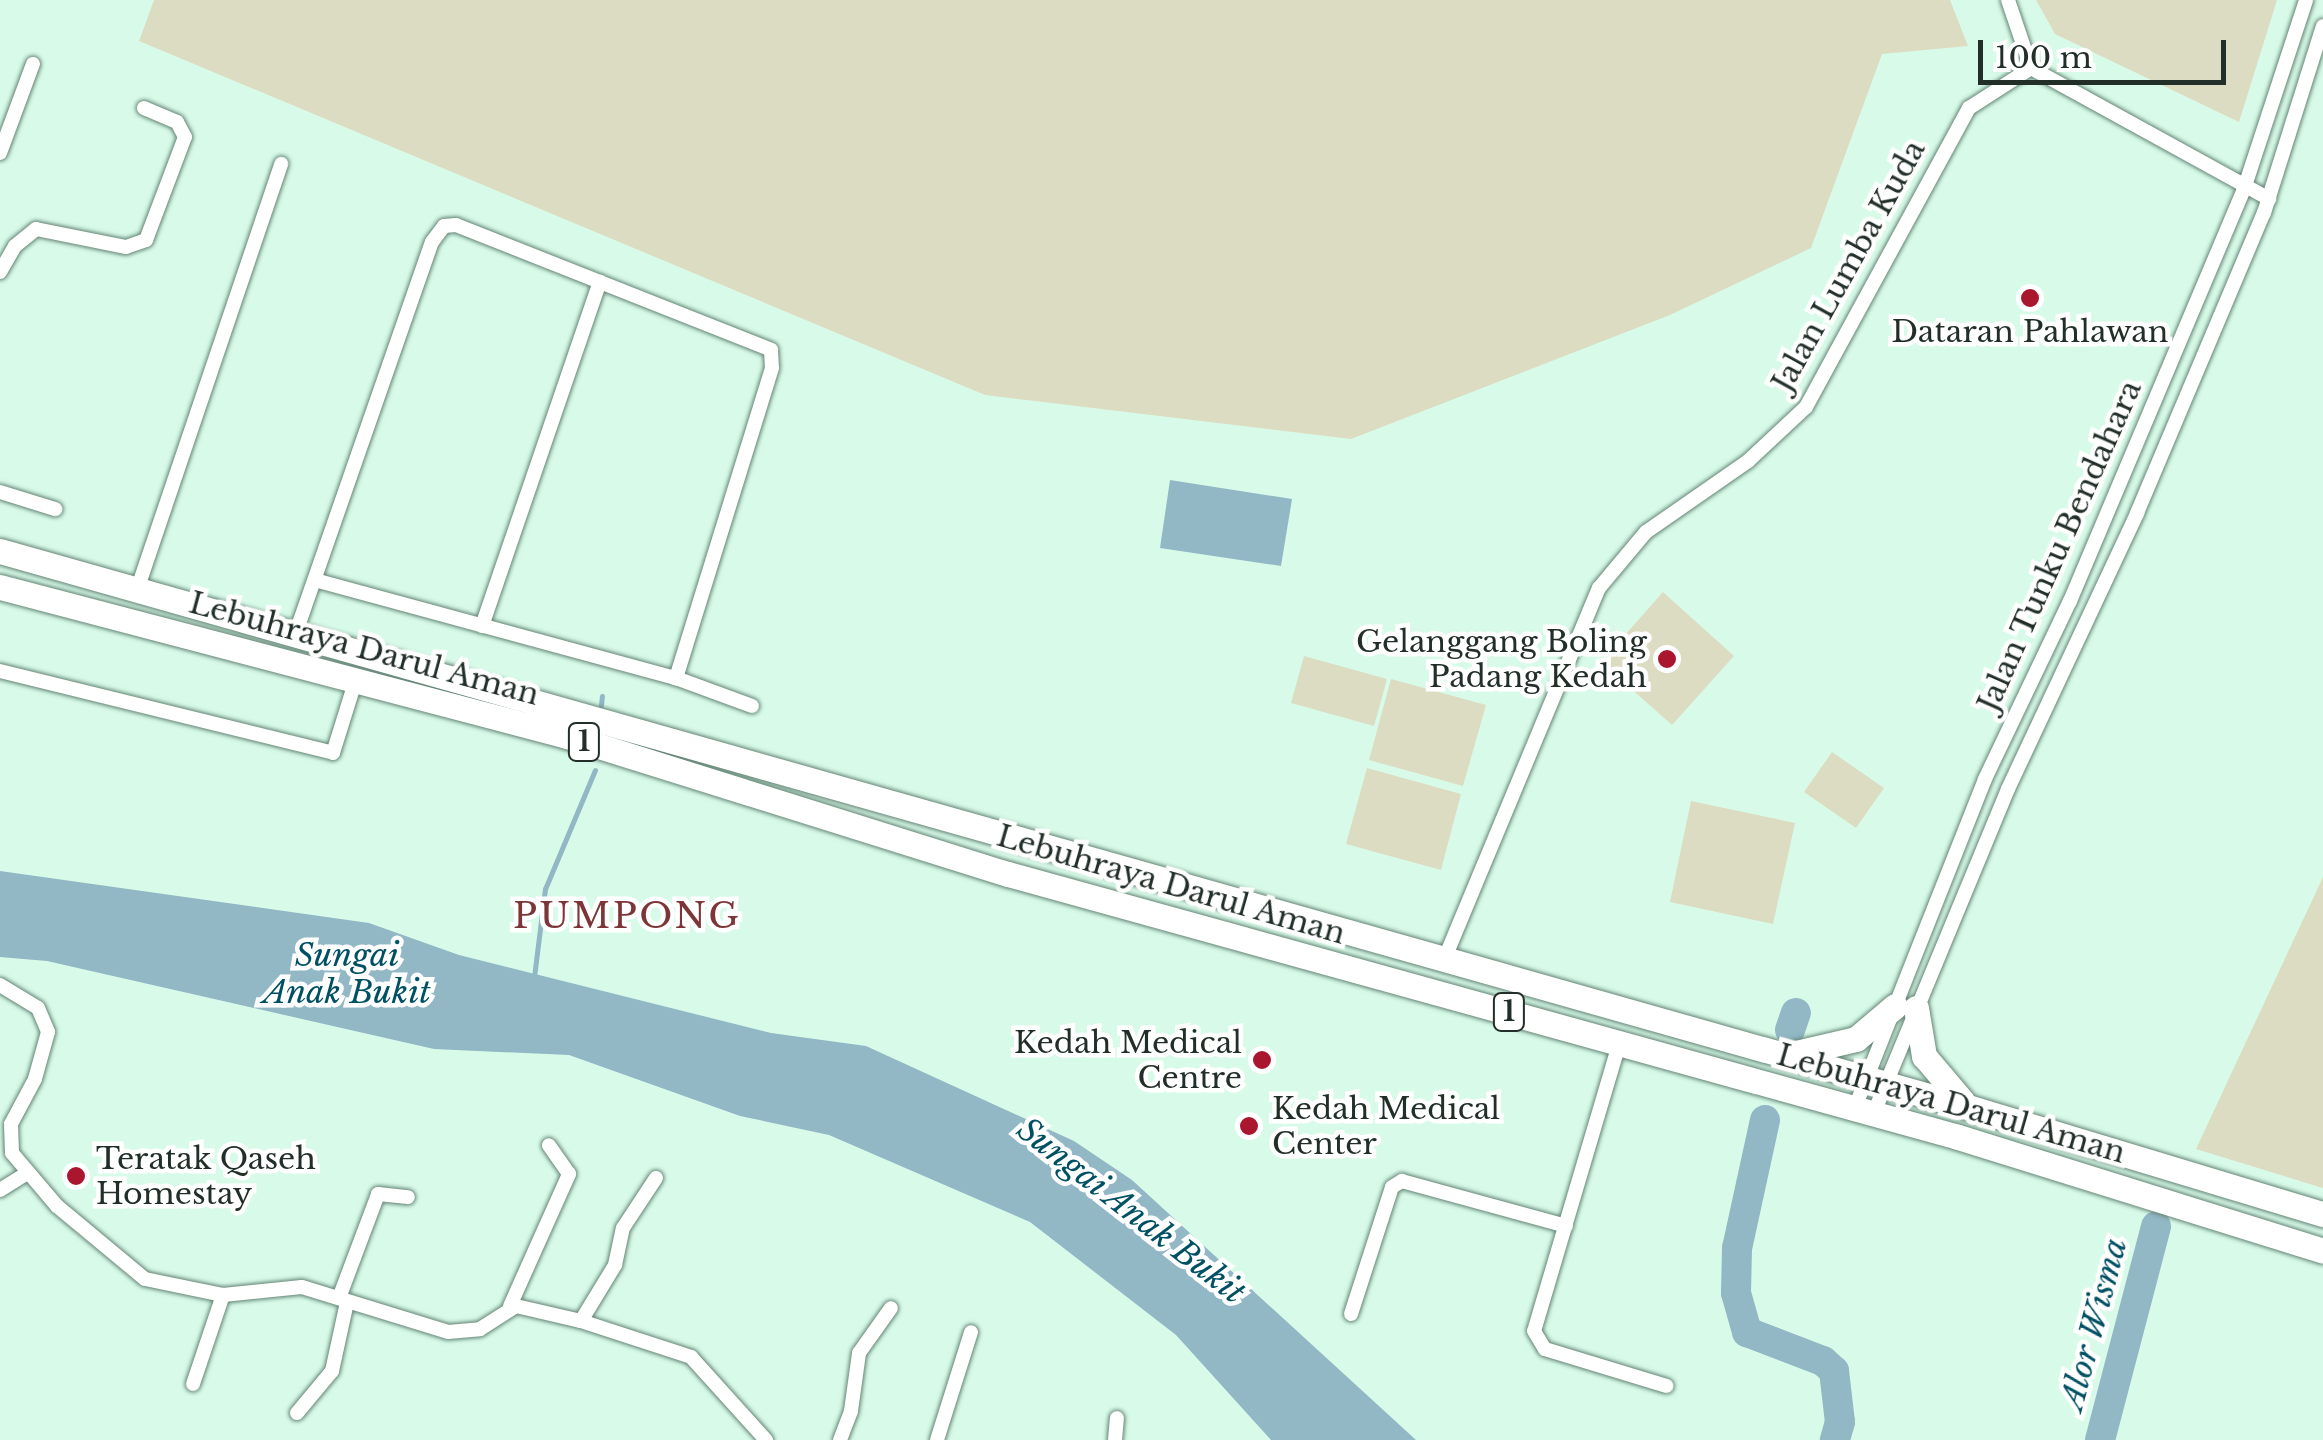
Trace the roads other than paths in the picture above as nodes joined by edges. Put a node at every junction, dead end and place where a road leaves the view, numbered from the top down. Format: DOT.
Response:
graph roads {
  1 [pos="2008,0"];
  2 [pos="2306,0"];
  3 [pos="2323,26"];
  4 [pos="32,64"];
  5 [pos="2031,68"];
  6 [pos="144,108"];
  7 [pos="0,153"];
  8 [pos="281,164"];
  9 [pos="2244,189"];
  10 [pos="2269,199"];
  11 [pos="0,272"];
  12 [pos="600,282"];
  13 [pos="0,492"];
  14 [pos="55,509"];
  15 [pos="0,551"];
  16 [pos="315,580"];
  17 [pos="0,587"];
  18 [pos="137,590"];
  19 [pos="482,626"];
  20 [pos="296,635"];
  21 [pos="0,671"];
  22 [pos="676,678"];
  23 [pos="356,679"];
  24 [pos="752,706"];
  25 [pos="1985,779"];
  26 [pos="2008,789"];
  27 [pos="972,833"];
  28 [pos="916,845"];
  29 [pos="1008,874"];
  30 [pos="1444,960"];
  31 [pos="0,985"];
  32 [pos="1905,1007"];
  33 [pos="1620,1042"];
  34 [pos="1778,1056"];
  35 [pos="1874,1080"];
  36 [pos="1968,1107"];
  37 [pos="1863,1112"];
  38 [pos="2056,1132"];
  39 [pos="549,1145"];
  40 [pos="2047,1163"];
  41 [pos="26,1174"];
  42 [pos="656,1178"];
  43 [pos="0,1190"];
  44 [pos="408,1197"];
  45 [pos="2323,1214"];
  46 [pos="1566,1226"];
  47 [pos="2323,1250"];
  48 [pos="223,1295"];
  49 [pos="343,1300"];
  50 [pos="510,1306"];
  51 [pos="892,1308"];
  52 [pos="1352,1314"];
  53 [pos="580,1321"];
  54 [pos="971,1332"];
  55 [pos="193,1384"];
  56 [pos="1667,1386"];
  57 [pos="297,1413"];
  58 [pos="1117,1418"];
  59 [pos="766,1440"];
  60 [pos="840,1440"];
  61 [pos="937,1440"];
  62 [pos="1116,1440"];
  1 -- 5 [label="street"];
  2 -- 9 [label="street, Jalan Tunku Bendahara"];
  3 -- 10 [label="street, Jalan Tunku Bendahara"];
  4 -- 7 [label="street"];
  5 -- 9 [label="street"];
  5 -- 30 [label="street, Jalan Lumba Kuda"];
  6 -- 11 [label="street"];
  8 -- 18 [label="street"];
  9 -- 10 [label="street"];
  9 -- 25 [label="street, Jalan Tunku Bendahara"];
  10 -- 26 [label="street, Jalan Tunku Bendahara"];
  12 -- 16 [label="street"];
  12 -- 19 [label="street"];
  12 -- 22 [label="street"];
  13 -- 14 [label="street"];
  15 -- 18 [label="highway, Lebuhraya Darul Aman / 1"];
  16 -- 19 [label="street"];
  16 -- 20 [label="street"];
  17 -- 23 [label="highway, Lebuhraya Darul Aman / 1"];
  18 -- 20 [label="highway, Lebuhraya Darul Aman / 1"];
  19 -- 22 [label="street"];
  20 -- 27 [label="highway, Lebuhraya Darul Aman / 1"];
  21 -- 23 [label="street"];
  22 -- 24 [label="street"];
  23 -- 28 [label="highway, Lebuhraya Darul Aman / 1"];
  25 -- 26 [label="street"];
  25 -- 32 [label="street, Jalan Tunku Bendahara"];
  26 -- 32 [label="street, Jalan Tunku Bendahara"];
  27 -- 28 [label="highway"];
  27 -- 29 [label="highway"];
  27 -- 30 [label="highway, Lebuhraya Darul Aman / 1"];
  28 -- 29 [label="highway, Lebuhraya Darul Aman / 1"];
  29 -- 33 [label="highway, Lebuhraya Darul Aman / 1"];
  30 -- 34 [label="highway, Lebuhraya Darul Aman / 1"];
  31 -- 41 [label="street"];
  32 -- 34 [label="highway"];
  32 -- 35 [label="street, Jalan Tunku Bendahara"];
  32 -- 36 [label="highway"];
  33 -- 37 [label="highway, Lebuhraya Darul Aman / 1"];
  33 -- 46 [label="street"];
  34 -- 35 [label="highway, Lebuhraya Darul Aman / 1"];
  35 -- 36 [label="highway, Lebuhraya Darul Aman / 1"];
  35 -- 37 [label="street, Jalan Tunku Bendahara"];
  36 -- 38 [label="highway, Lebuhraya Darul Aman / 1"];
  37 -- 40 [label="highway, Lebuhraya Darul Aman / 1"];
  38 -- 40 [label="highway"];
  38 -- 45 [label="highway, Lebuhraya Darul Aman / 1"];
  39 -- 50 [label="street"];
  40 -- 47 [label="highway, Lebuhraya Darul Aman / 1"];
  41 -- 43 [label="street"];
  41 -- 48 [label="street"];
  42 -- 53 [label="street"];
  44 -- 49 [label="street"];
  46 -- 52 [label="street"];
  46 -- 56 [label="street"];
  48 -- 49 [label="street"];
  48 -- 55 [label="street"];
  49 -- 50 [label="street"];
  49 -- 57 [label="street"];
  50 -- 53 [label="street"];
  51 -- 60 [label="street"];
  53 -- 59 [label="street"];
  54 -- 61 [label="street"];
  58 -- 62 [label="street"];
}
